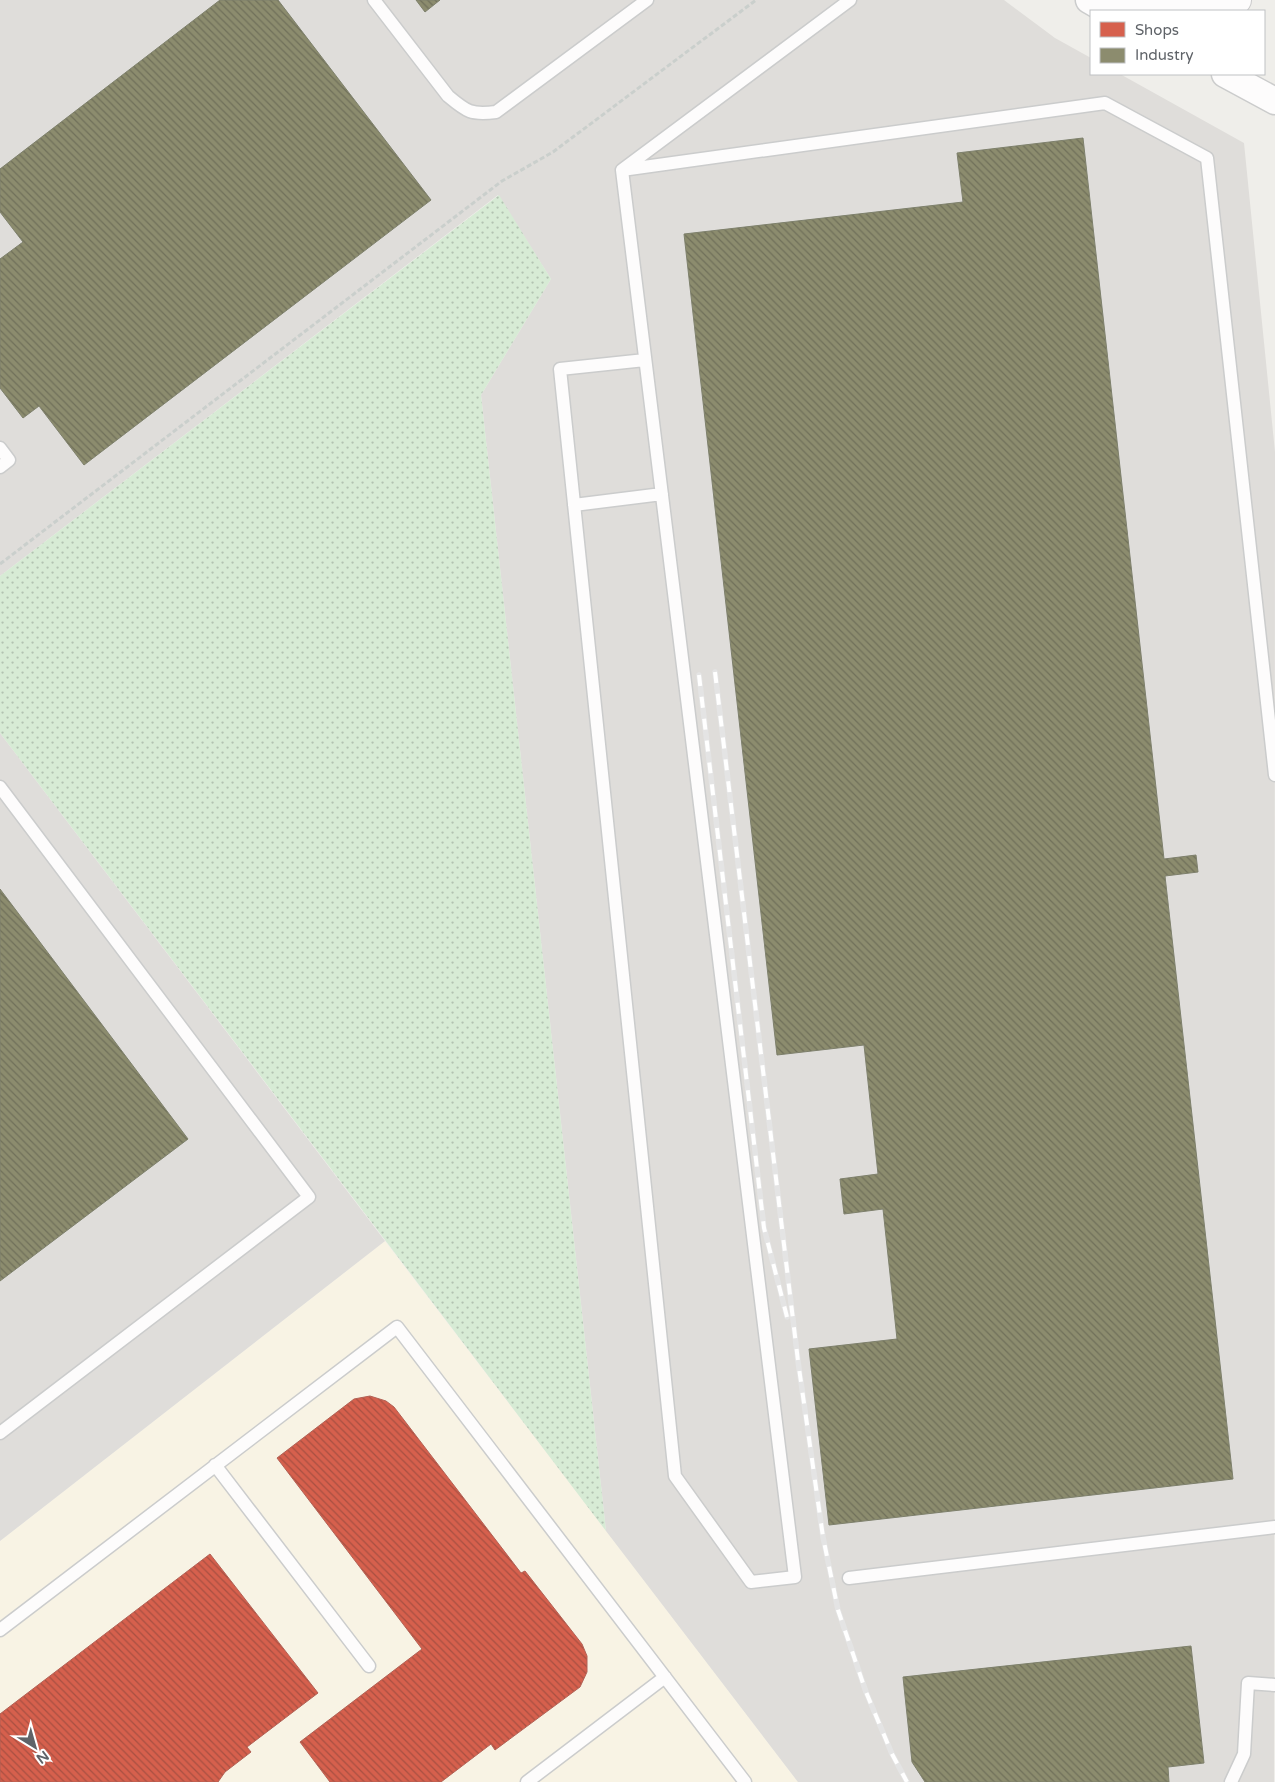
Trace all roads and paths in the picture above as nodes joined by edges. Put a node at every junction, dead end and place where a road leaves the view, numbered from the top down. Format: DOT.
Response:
graph roads {
  1 [pos="374,0"];
  2 [pos="647,0"];
  3 [pos="756,0"];
  4 [pos="850,0"];
  5 [pos="1237,0"];
  6 [pos="1101,7"];
  7 [pos="1227,75"];
  8 [pos="1275,101"];
  9 [pos="622,170"];
  10 [pos="645,360"];
  11 [pos="0,448"];
  12 [pos="0,467"];
  13 [pos="662,494"];
  14 [pos="574,504"];
  15 [pos="0,564"];
  16 [pos="1275,775"];
  17 [pos="0,787"];
  18 [pos="0,1433"];
  19 [pos="215,1465"];
  20 [pos="1275,1527"];
  21 [pos="850,1578"];
  22 [pos="0,1630"];
  23 [pos="369,1666"];
  24 [pos="665,1677"];
  25 [pos="1275,1685"];
  26 [pos="527,1782"];
  27 [pos="745,1782"];
  28 [pos="1231,1782"];
  1 -- 2 [label="lane"];
  3 -- 15 [label="path"];
  4 -- 9 [label="lane"];
  5 -- 6 [label="main road"];
  7 -- 8 [label="street"];
  9 -- 10 [label="lane"];
  9 -- 16 [label="lane"];
  10 -- 13 [label="lane"];
  10 -- 14 [label="lane"];
  11 -- 12 [label="lane"];
  13 -- 14 [label="lane"];
  13 -- 14 [label="lane"];
  17 -- 18 [label="lane"];
  19 -- 22 [label="lane"];
  19 -- 23 [label="lane"];
  19 -- 24 [label="lane"];
  20 -- 21 [label="lane"];
  24 -- 26 [label="lane"];
  24 -- 27 [label="lane"];
  25 -- 28 [label="lane"];
}
